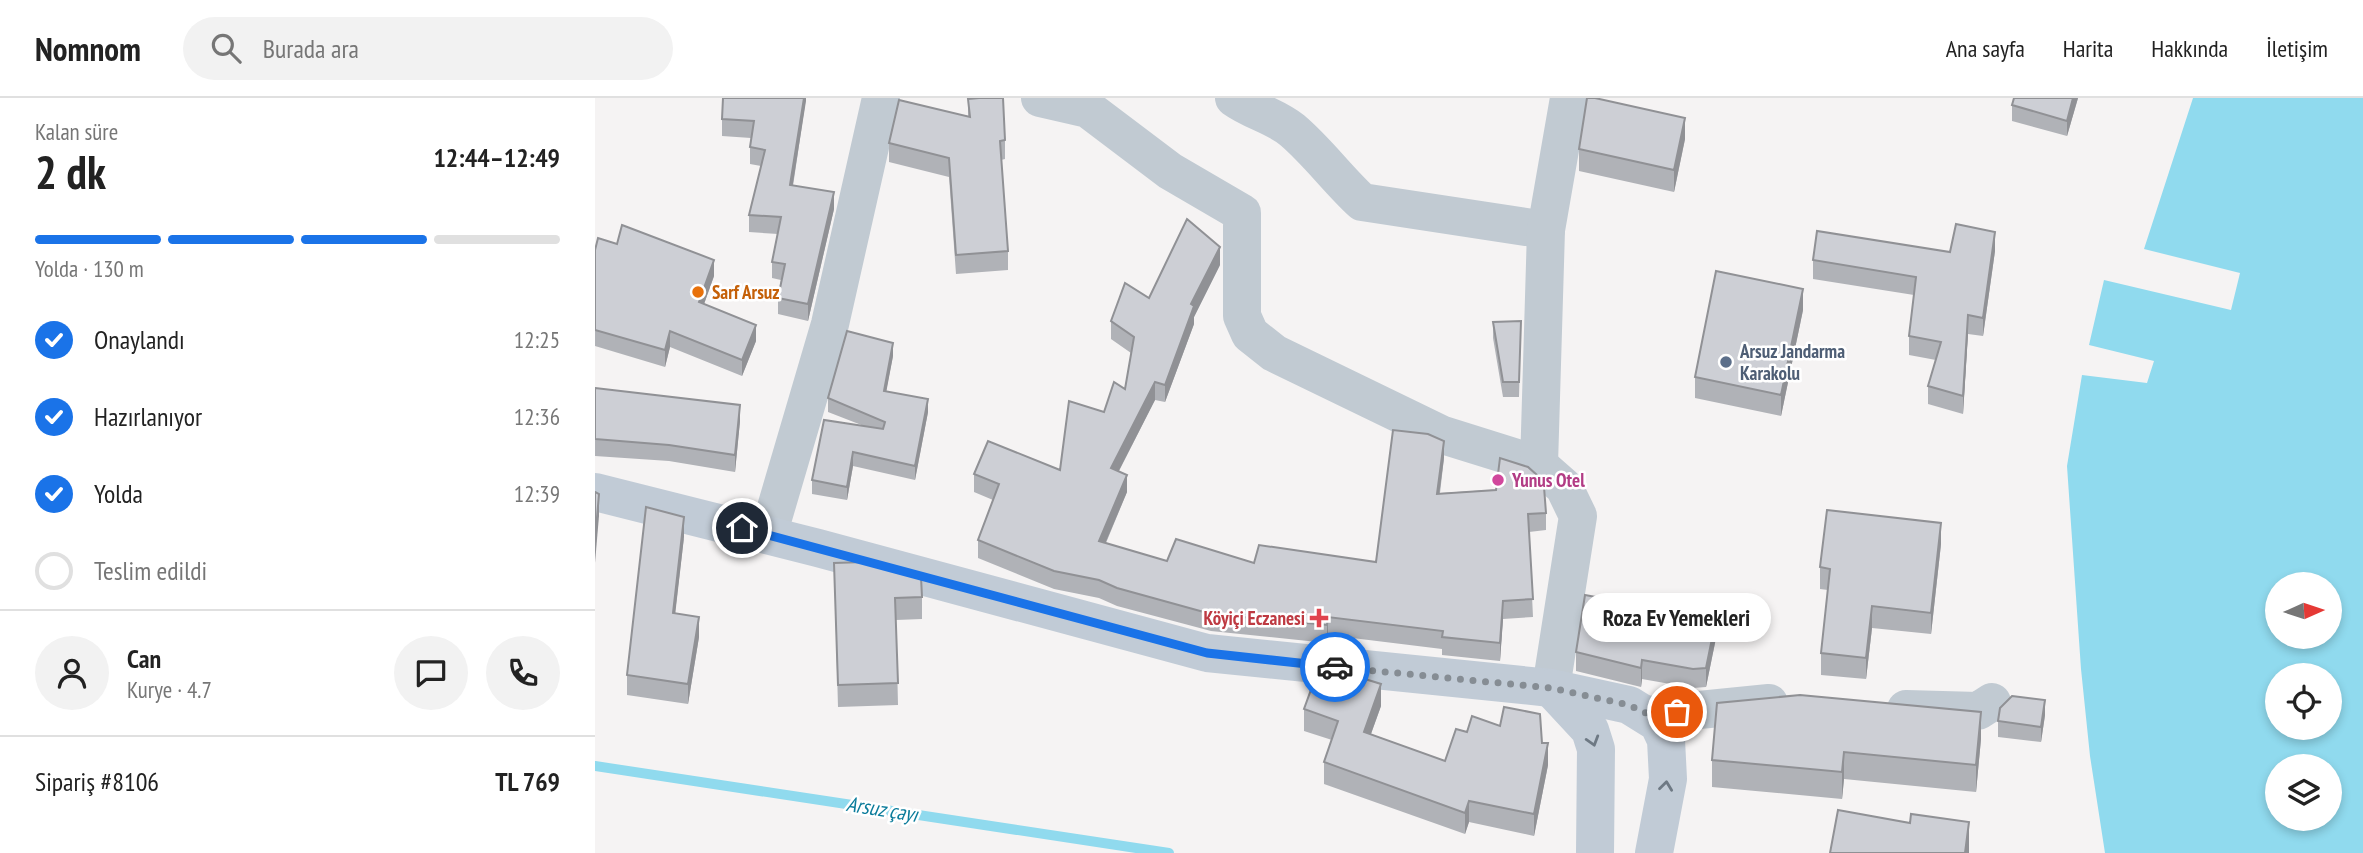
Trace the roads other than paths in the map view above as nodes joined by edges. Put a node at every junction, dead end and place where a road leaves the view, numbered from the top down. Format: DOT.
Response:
graph roads {
  1 [pos="881,98"];
  2 [pos="1040,98"];
  3 [pos="1234,98"];
  4 [pos="1569,98"];
  5 [pos="1546,230"];
  6 [pos="1539,465"];
  7 [pos="595,492"];
  8 [pos="768,535"];
  9 [pos="1551,688"];
  10 [pos="1800,700"];
  11 [pos="1992,702"];
  12 [pos="1865,704"];
  13 [pos="1650,715"];
  14 [pos="1595,852"];
  15 [pos="1654,853"];
  1 -- 8 [label="street"];
  2 -- 6 [label="street"];
  3 -- 5 [label="street"];
  4 -- 5 [label="street"];
  5 -- 6 [label="street"];
  6 -- 9 [label="street"];
  7 -- 8 [label="street"];
  8 -- 9 [label="street"];
  9 -- 13 [label="street"];
  9 -- 14 [label="street, one-way"];
  10 -- 13 [label="street"];
  11 -- 12 [label="street"];
  15 -- 13 [label="street, one-way"];
}
